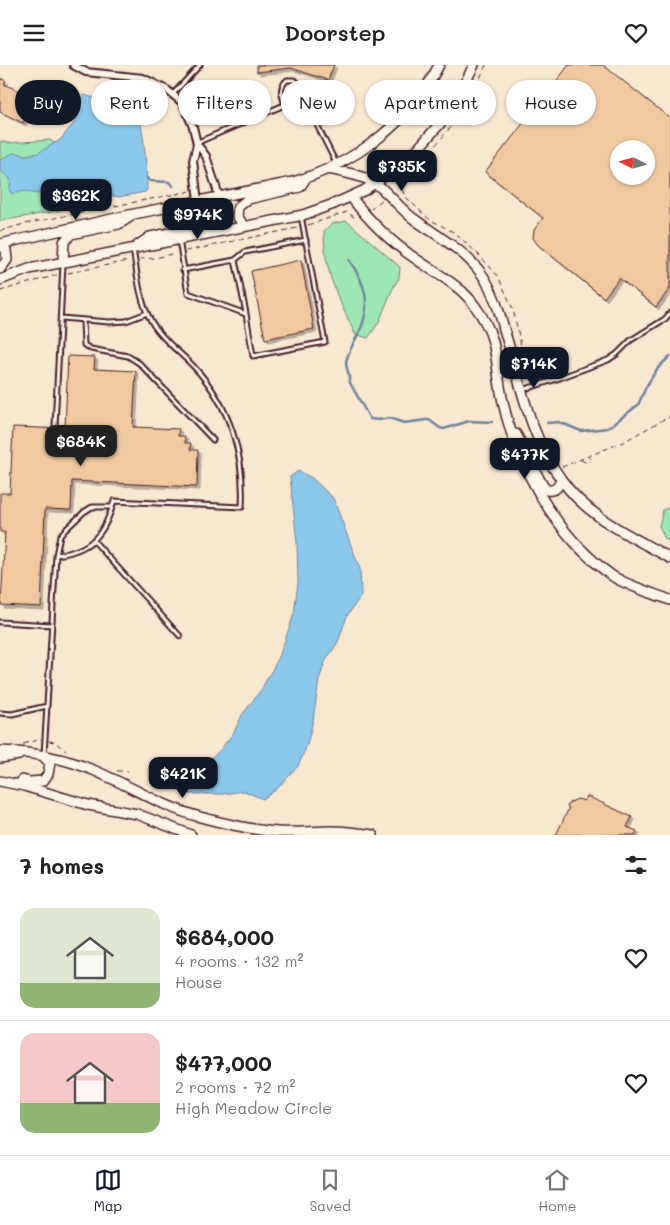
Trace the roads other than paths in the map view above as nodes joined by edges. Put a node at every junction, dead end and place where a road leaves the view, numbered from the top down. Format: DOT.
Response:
graph roads {
  1 [pos="72,65"];
  2 [pos="200,65"];
  3 [pos="439,65"];
  4 [pos="474,65"];
  5 [pos="172,94"];
  6 [pos="281,107"];
  7 [pos="315,125"];
  8 [pos="196,144"];
  9 [pos="332,167"];
  10 [pos="306,178"];
  11 [pos="375,183"];
  12 [pos="219,196"];
  13 [pos="351,197"];
  14 [pos="198,201"];
  15 [pos="134,214"];
  16 [pos="300,215"];
  17 [pos="244,226"];
  18 [pos="179,240"];
  19 [pos="306,240"];
  20 [pos="0,244"];
  21 [pos="133,249"];
  22 [pos="235,260"];
  23 [pos="63,263"];
  24 [pos="0,269"];
  25 [pos="183,270"];
  26 [pos="0,280"];
  27 [pos="147,313"];
  28 [pos="670,313"];
  29 [pos="246,314"];
  30 [pos="61,318"];
  31 [pos="83,321"];
  32 [pos="526,389"];
  33 [pos="506,416"];
  34 [pos="55,426"];
  35 [pos="214,440"];
  36 [pos="561,480"];
  37 [pos="112,507"];
  38 [pos="94,540"];
  39 [pos="56,555"];
  40 [pos="670,558"];
  41 [pos="613,577"];
  42 [pos="670,594"];
  43 [pos="670,600"];
  44 [pos="0,622"];
  45 [pos="52,625"];
  46 [pos="180,636"];
  47 [pos="47,706"];
  48 [pos="0,713"];
  49 [pos="0,751"];
  50 [pos="26,753"];
  51 [pos="44,756"];
  52 [pos="0,758"];
  53 [pos="0,775"];
  54 [pos="0,781"];
  55 [pos="191,835"];
  56 [pos="373,835"];
  1 -- 5 [label="street"];
  2 -- 5 [label="lane"];
  3 -- 9 [label="street"];
  4 -- 11 [label="street"];
  5 -- 8 [label="street"];
  6 -- 8 [label="lane"];
  7 -- 9 [label="lane"];
  8 -- 12 [label="street"];
  8 -- 14 [label="street"];
  9 -- 10 [label="street"];
  9 -- 11 [label="street"];
  10 -- 12 [label="street"];
  10 -- 17 [label="street"];
  11 -- 13 [label="street"];
  11 -- 32 [label="street"];
  12 -- 14 [label="street"];
  12 -- 21 [label="street"];
  13 -- 16 [label="street"];
  13 -- 33 [label="street"];
  14 -- 15 [label="street"];
  15 -- 20 [label="street"];
  15 -- 23 [label="street"];
  16 -- 17 [label="street"];
  16 -- 19 [label="lane"];
  17 -- 18 [label="street"];
  18 -- 21 [label="street"];
  18 -- 25 [label="lane"];
  19 -- 22 [label="lane"];
  19 -- 29 [label="lane"];
  20 -- 24 [label="street"];
  21 -- 23 [label="street"];
  21 -- 27 [label="lane"];
  22 -- 25 [label="lane"];
  22 -- 29 [label="lane"];
  23 -- 26 [label="street"];
  23 -- 30 [label="lane"];
  25 -- 29 [label="lane"];
  27 -- 31 [label="lane"];
  27 -- 37 [label="lane"];
  28 -- 32 [label="lane"];
  30 -- 31 [label="lane"];
  30 -- 34 [label="lane"];
  31 -- 35 [label="lane"];
  32 -- 36 [label="street"];
  33 -- 36 [label="street"];
  33 -- 41 [label="street"];
  36 -- 40 [label="street"];
  37 -- 38 [label="lane"];
  37 -- 39 [label="lane"];
  38 -- 39 [label="lane"];
  38 -- 46 [label="lane"];
  39 -- 45 [label="lane"];
  41 -- 42 [label="street"];
  41 -- 43 [label="street"];
  44 -- 45 [label="lane"];
  45 -- 47 [label="lane"];
  47 -- 48 [label="lane"];
  47 -- 51 [label="lane"];
  49 -- 50 [label="street"];
  50 -- 51 [label="street"];
  50 -- 52 [label="street"];
  51 -- 53 [label="street"];
  51 -- 56 [label="street"];
  54 -- 55 [label="street"];
}
